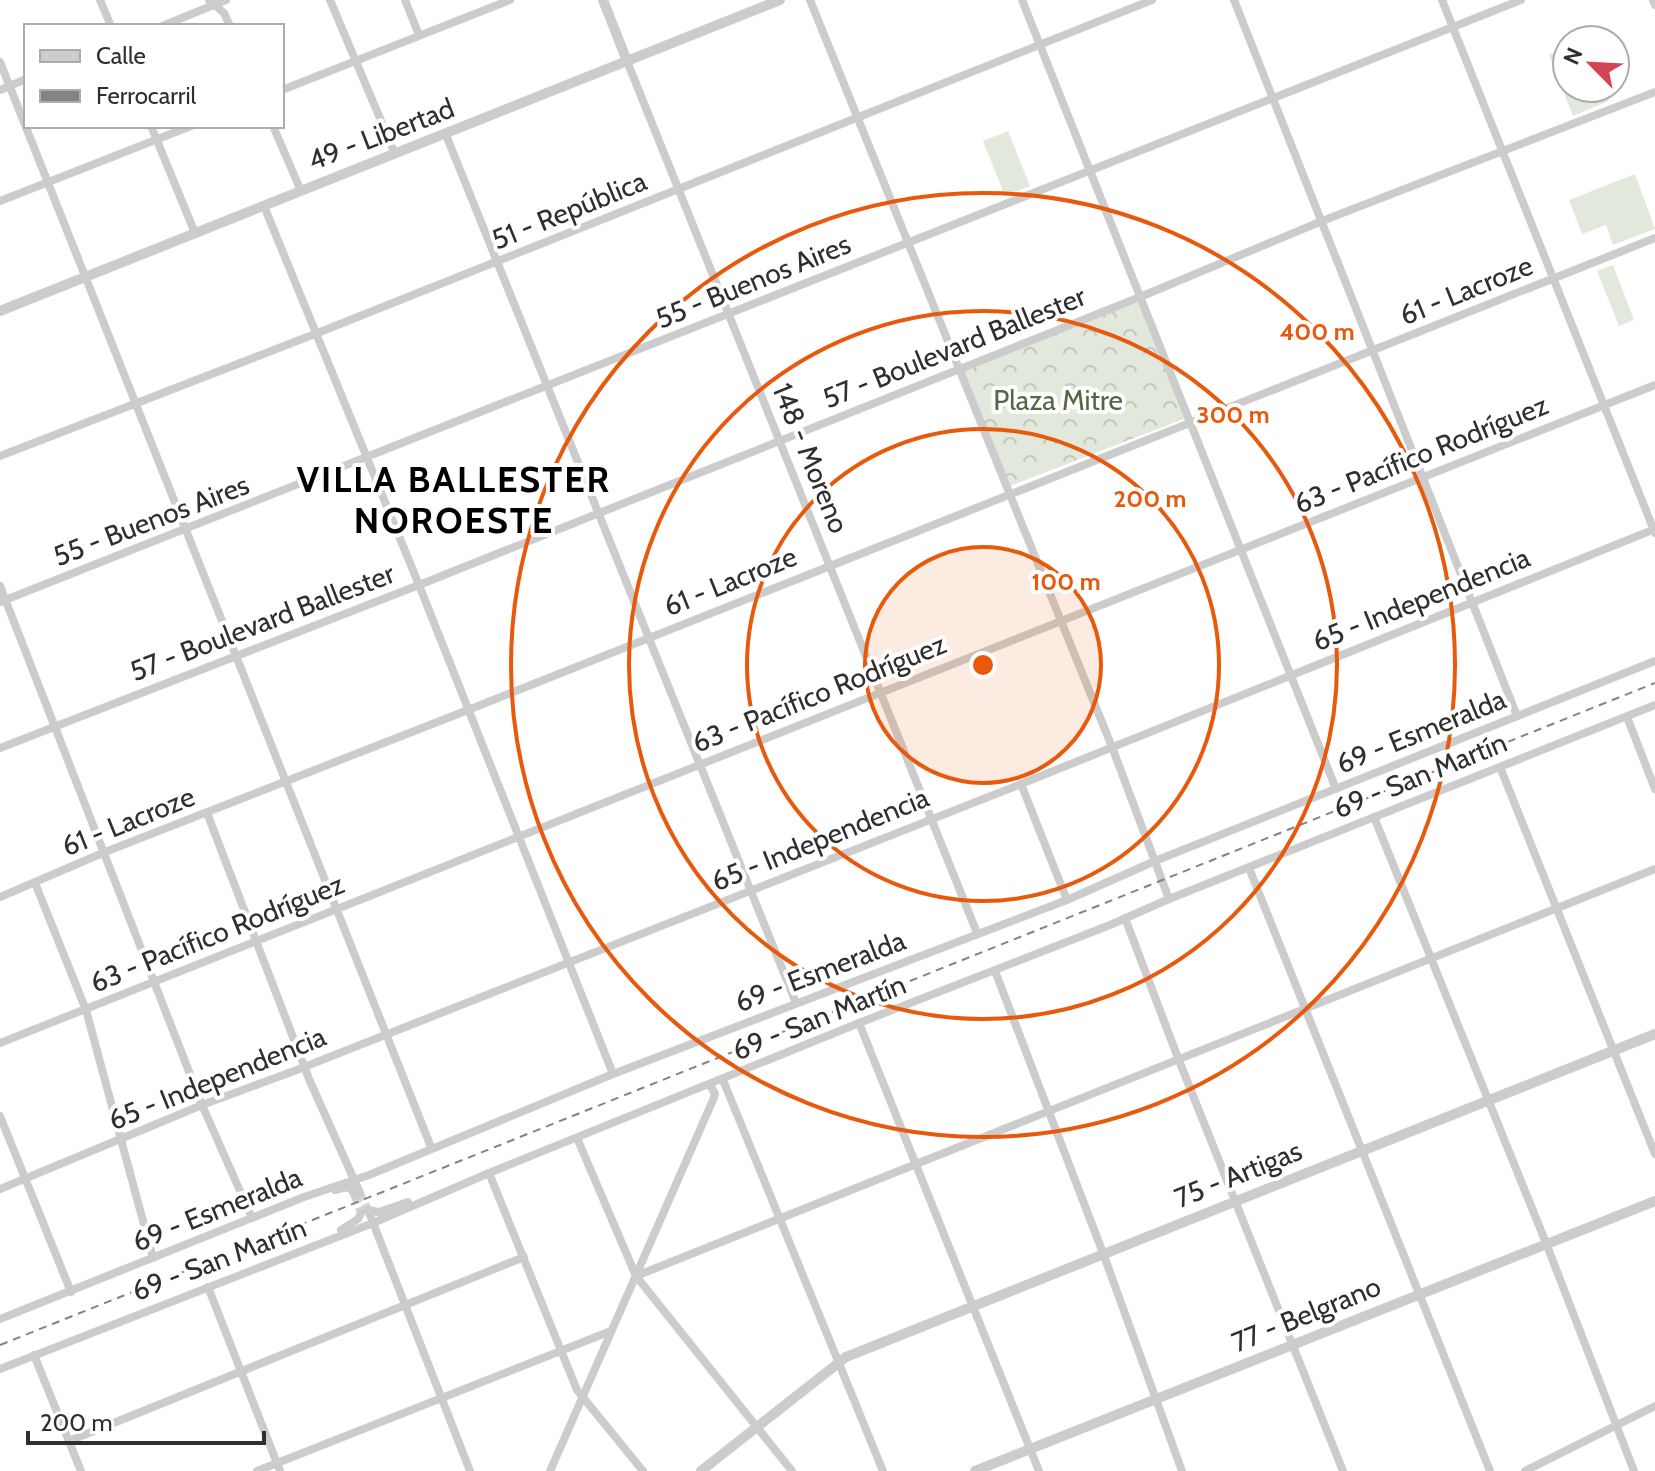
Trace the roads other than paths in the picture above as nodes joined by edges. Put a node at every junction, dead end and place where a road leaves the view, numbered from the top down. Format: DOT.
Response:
graph roads {
  1 [pos="100,0"];
  2 [pos="226,0"];
  3 [pos="330,0"];
  4 [pos="405,0"];
  5 [pos="603,0"];
  6 [pos="780,0"];
  7 [pos="810,0"];
  8 [pos="1022,0"];
  9 [pos="1152,0"];
  10 [pos="1234,0"];
  11 [pos="1442,0"];
  12 [pos="1521,0"];
  13 [pos="505,1"];
  14 [pos="212,2"];
  15 [pos="110,24"];
  16 [pos="166,24"];
  17 [pos="229,24"];
  18 [pos="1452,27"];
  19 [pos="419,35"];
  20 [pos="1040,45"];
  21 [pos="356,60"];
  22 [pos="627,61"];
  23 [pos="0,62"];
  24 [pos="24,80"];
  25 [pos="10,86"];
  26 [pos="284,89"];
  27 [pos="0,90"];
  28 [pos="1655,92"];
  29 [pos="1271,97"];
  30 [pos="859,117"];
  31 [pos="24,122"];
  32 [pos="26,128"];
  33 [pos="152,128"];
  34 [pos="186,128"];
  35 [pos="274,128"];
  36 [pos="446,135"];
  37 [pos="156,139"];
  38 [pos="1502,153"];
  39 [pos="395,154"];
  40 [pos="1089,171"];
  41 [pos="47,182"];
  42 [pos="679,189"];
  43 [pos="301,191"];
  44 [pos="0,201"];
  45 [pos="264,206"];
  46 [pos="1322,221"];
  47 [pos="195,233"];
  48 [pos="1655,238"];
  49 [pos="908,243"];
  50 [pos="498,261"];
  51 [pos="86,277"];
  52 [pos="1552,279"];
  53 [pos="1140,297"];
  54 [pos="0,311"];
  55 [pos="729,314"];
  56 [pos="315,334"];
  57 [pos="1373,351"];
  58 [pos="959,369"];
  59 [pos="1655,385"];
  60 [pos="549,387"];
  61 [pos="137,403"];
  62 [pos="1603,405"];
  63 [pos="1192,423"];
  64 [pos="779,440"];
  65 [pos="0,456"];
  66 [pos="368,458"];
  67 [pos="1423,476"];
  68 [pos="1010,495"];
  69 [pos="598,513"];
  70 [pos="1655,530"];
  71 [pos="186,531"];
  72 [pos="1241,550"];
  73 [pos="828,565"];
  74 [pos="419,585"];
  75 [pos="0,586"];
  76 [pos="3,601"];
  77 [pos="1472,603"];
  78 [pos="1060,621"];
  79 [pos="648,638"];
  80 [pos="235,657"];
  81 [pos="1655,661"];
  82 [pos="1290,674"];
  83 [pos="880,693"];
  84 [pos="1655,705"];
  85 [pos="468,710"];
  86 [pos="1517,716"];
  87 [pos="1627,717"];
  88 [pos="54,727"];
  89 [pos="1112,747"];
  90 [pos="0,748"];
  91 [pos="700,764"];
  92 [pos="1500,767"];
  93 [pos="287,782"];
  94 [pos="1021,784"];
  95 [pos="1336,789"];
  96 [pos="1655,789"];
  97 [pos="207,813"];
  98 [pos="1374,817"];
  99 [pos="930,819"];
  100 [pos="518,837"];
  101 [pos="105,852"];
  102 [pos="1155,861"];
  103 [pos="1249,868"];
  104 [pos="1655,869"];
  105 [pos="35,883"];
  106 [pos="749,891"];
  107 [pos="0,897"];
  108 [pos="1169,899"];
  109 [pos="1067,900"];
  110 [pos="1556,907"];
  111 [pos="337,908"];
  112 [pos="1125,918"];
  113 [pos="977,933"];
  114 [pos="255,942"];
  115 [pos="1431,959"];
  116 [pos="568,963"];
  117 [pos="995,971"];
  118 [pos="155,982"];
  119 [pos="796,1003"];
  120 [pos="1306,1008"];
  121 [pos="86,1010"];
  122 [pos="859,1023"];
  123 [pos="386,1033"];
  124 [pos="1655,1034"];
  125 [pos="0,1043"];
  126 [pos="1614,1051"];
  127 [pos="1178,1058"];
  128 [pos="305,1067"];
  129 [pos="613,1074"];
  130 [pos="723,1080"];
  131 [pos="710,1085"];
  132 [pos="1488,1101"];
  133 [pos="202,1105"];
  134 [pos="1047,1110"];
  135 [pos="0,1116"];
  136 [pos="577,1138"];
  137 [pos="121,1140"];
  138 [pos="431,1147"];
  139 [pos="1361,1151"];
  140 [pos="1655,1154"];
  141 [pos="916,1164"];
  142 [pos="489,1173"];
  143 [pos="355,1178"];
  144 [pos="25,1179"];
  145 [pos="0,1189"];
  146 [pos="304,1197"];
  147 [pos="424,1201"];
  148 [pos="1235,1201"];
  149 [pos="1655,1201"];
  150 [pos="364,1211"];
  151 [pos="252,1218"];
  152 [pos="781,1218"];
  153 [pos="373,1223"];
  154 [pos="1546,1243"];
  155 [pos="318,1244"];
  156 [pos="1103,1253"];
  157 [pos="524,1257"];
  158 [pos="153,1258"];
  159 [pos="636,1276"];
  160 [pos="208,1287"];
  161 [pos="71,1292"];
  162 [pos="1419,1294"];
  163 [pos="404,1306"];
  164 [pos="972,1306"];
  165 [pos="0,1319"];
  166 [pos="611,1331"];
  167 [pos="1293,1345"];
  168 [pos="562,1350"];
  169 [pos="34,1355"];
  170 [pos="840,1361"];
  171 [pos="0,1369"];
  172 [pos="242,1370"];
  173 [pos="1155,1398"];
  174 [pos="583,1399"];
  175 [pos="440,1400"];
  176 [pos="1655,1406"];
  177 [pos="1617,1424"];
  178 [pos="755,1426"];
  179 [pos="69,1441"];
  180 [pos="1030,1448"];
  181 [pos="279,1467"];
  182 [pos="81,1471"];
  183 [pos="257,1471"];
  184 [pos="470,1471"];
  185 [pos="550,1471"];
  186 [pos="643,1471"];
  187 [pos="701,1471"];
  188 [pos="792,1471"];
  189 [pos="883,1471"];
  190 [pos="975,1471"];
  191 [pos="1039,1471"];
  192 [pos="1182,1471"];
  193 [pos="1343,1471"];
  194 [pos="1490,1471"];
  195 [pos="1525,1471"];
  196 [pos="1634,1471"];
  1 -- 15 [label="street"];
  2 -- 14 [label="street"];
  3 -- 21 [label="street"];
  4 -- 19 [label="street"];
  5 -- 22 [label="street, 148 - Moreno"];
  6 -- 22 [label="street, 49 - Libertad"];
  7 -- 30 [label="street"];
  8 -- 20 [label="street"];
  9 -- 20 [label="street, 51 - República"];
  10 -- 29 [label="street"];
  11 -- 18 [label="street"];
  12 -- 18 [label="street, 55 - Buenos Aires"];
  13 -- 19 [label="street"];
  14 -- 16 [label="street"];
  14 -- 17 [label="street"];
  18 -- 29 [label="street, 55 - Buenos Aires"];
  18 -- 38 [label="street"];
  19 -- 21 [label="street"];
  20 -- 30 [label="street, 51 - República"];
  20 -- 40 [label="street"];
  21 -- 26 [label="street"];
  21 -- 39 [label="street"];
  22 -- 36 [label="street, 49 - Libertad"];
  22 -- 42 [label="street, 148 - Moreno"];
  23 -- 25 [label="street"];
  24 -- 25 [label="street"];
  25 -- 27 [label="street"];
  25 -- 31 [label="street"];
  28 -- 38 [label="street, 57 - Boulevard Ballester"];
  29 -- 40 [label="street, 55 - Buenos Aires"];
  29 -- 46 [label="street"];
  30 -- 42 [label="street, 51 - República"];
  30 -- 49 [label="street"];
  32 -- 41 [label="street"];
  33 -- 37 [label="street"];
  34 -- 37 [label="street"];
  35 -- 43 [label="street"];
  36 -- 39 [label="street, 49 - Libertad"];
  36 -- 50 [label="street"];
  37 -- 41 [label="street"];
  37 -- 47 [label="street"];
  38 -- 46 [label="street, 57 - Boulevard Ballester"];
  38 -- 52 [label="street"];
  39 -- 43 [label="street, 49 - Libertad"];
  40 -- 49 [label="street, 55 - Buenos Aires"];
  40 -- 53 [label="street"];
  41 -- 44 [label="street"];
  41 -- 51 [label="street"];
  42 -- 50 [label="street, 51 - República"];
  42 -- 55 [label="street, 148 - Moreno"];
  43 -- 45 [label="street, 49 - Libertad"];
  45 -- 47 [label="street, 49 - Libertad"];
  45 -- 56 [label="street"];
  46 -- 53 [label="street, 57 - Boulevard Ballester"];
  46 -- 57 [label="street"];
  47 -- 51 [label="street, 49 - Libertad"];
  48 -- 52 [label="street, 61 - Lacroze"];
  49 -- 55 [label="street, 55 - Buenos Aires"];
  49 -- 58 [label="street"];
  50 -- 56 [label="street, 51 - República"];
  50 -- 60 [label="street"];
  51 -- 54 [label="street, 49 - Libertad"];
  51 -- 61 [label="street"];
  52 -- 57 [label="street, 61 - Lacroze"];
  52 -- 62 [label="street"];
  53 -- 58 [label="street, 57 - Boulevard Ballester"];
  53 -- 63 [label="street"];
  55 -- 60 [label="street, 55 - Buenos Aires"];
  55 -- 64 [label="street, 148 - Moreno"];
  56 -- 61 [label="street, 51 - República"];
  56 -- 66 [label="street"];
  57 -- 63 [label="street, 61 - Lacroze"];
  57 -- 67 [label="street"];
  58 -- 64 [label="street, 57 - Boulevard Ballester"];
  58 -- 68 [label="street"];
  59 -- 62 [label="street, 63 - Pacífico Rodríguez"];
  60 -- 66 [label="street, 55 - Buenos Aires"];
  60 -- 69 [label="street"];
  61 -- 65 [label="street, 51 - República"];
  61 -- 71 [label="street"];
  62 -- 67 [label="street, 63 - Pacífico Rodríguez"];
  62 -- 70 [label="street"];
  63 -- 68 [label="street, 61 - Lacroze"];
  63 -- 72 [label="street"];
  64 -- 69 [label="street, 57 - Boulevard Ballester"];
  64 -- 73 [label="street, 148 - Moreno"];
  66 -- 71 [label="street, 55 - Buenos Aires"];
  66 -- 74 [label="street"];
  67 -- 72 [label="street, 63 - Pacífico Rodríguez"];
  67 -- 77 [label="street"];
  68 -- 73 [label="street, 61 - Lacroze"];
  68 -- 78 [label="street"];
  69 -- 74 [label="street, 57 - Boulevard Ballester"];
  69 -- 79 [label="street"];
  70 -- 77 [label="street, 65 - Independencia"];
  71 -- 76 [label="street, 55 - Buenos Aires"];
  71 -- 80 [label="street"];
  72 -- 78 [label="street, 63 - Pacífico Rodríguez"];
  72 -- 82 [label="street"];
  73 -- 79 [label="street, 61 - Lacroze"];
  73 -- 83 [label="street, 148 - Moreno"];
  74 -- 80 [label="street, 57 - Boulevard Ballester"];
  74 -- 85 [label="street"];
  75 -- 76 [label="street"];
  76 -- 88 [label="street"];
  77 -- 82 [label="street, 65 - Independencia"];
  77 -- 86 [label="street"];
  78 -- 83 [label="street, 63 - Pacífico Rodríguez"];
  78 -- 89 [label="street"];
  79 -- 85 [label="street, 61 - Lacroze"];
  79 -- 91 [label="street"];
  80 -- 88 [label="street, 57 - Boulevard Ballester"];
  80 -- 93 [label="street"];
  81 -- 86 [label="street, 69 - Esmeralda"];
  82 -- 89 [label="street, 65 - Independencia"];
  82 -- 95 [label="street"];
  83 -- 91 [label="street, 63 - Pacífico Rodríguez"];
  83 -- 99 [label="street, 148 - Moreno"];
  84 -- 87 [label="street, 69 - San Martín"];
  85 -- 93 [label="street, 61 - Lacroze"];
  85 -- 100 [label="street"];
  86 -- 95 [label="street, 69 - Esmeralda"];
  87 -- 92 [label="street, 69 - San Martín"];
  87 -- 96 [label="street"];
  88 -- 90 [label="street, 57 - Boulevard Ballester"];
  88 -- 101 [label="street"];
  89 -- 94 [label="street, 65 - Independencia"];
  89 -- 102 [label="street"];
  91 -- 100 [label="street, 63 - Pacífico Rodríguez"];
  91 -- 106 [label="street"];
  92 -- 98 [label="street, 69 - San Martín"];
  92 -- 110 [label="street"];
  93 -- 97 [label="street, 61 - Lacroze"];
  93 -- 111 [label="street"];
  94 -- 99 [label="street, 65 - Independencia"];
  94 -- 109 [label="street"];
  95 -- 102 [label="street, 69 - Esmeralda"];
  97 -- 101 [label="street, 61 - Lacroze"];
  97 -- 114 [label="street"];
  98 -- 103 [label="street, 69 - San Martín"];
  98 -- 115 [label="street"];
  99 -- 106 [label="street, 65 - Independencia"];
  99 -- 113 [label="street, 148 - Moreno"];
  100 -- 111 [label="street, 63 - Pacífico Rodríguez"];
  100 -- 116 [label="street"];
  101 -- 105 [label="street, 61 - Lacroze"];
  101 -- 118 [label="street"];
  102 -- 108 [label="street"];
  102 -- 109 [label="street, 69 - Esmeralda"];
  103 -- 108 [label="street, 69 - San Martín"];
  103 -- 120 [label="street"];
  104 -- 110 [label="street"];
  105 -- 107 [label="street, 61 - Lacroze"];
  105 -- 121 [label="street"];
  106 -- 116 [label="street, 65 - Independencia"];
  106 -- 119 [label="street"];
  108 -- 112 [label="street, 69 - San Martín"];
  109 -- 113 [label="street, 69 - Esmeralda"];
  110 -- 115 [label="street"];
  110 -- 126 [label="street"];
  111 -- 114 [label="street, 63 - Pacífico Rodríguez"];
  111 -- 123 [label="street"];
  112 -- 117 [label="street, 69 - San Martín"];
  112 -- 127 [label="street"];
  113 -- 119 [label="street, 69 - Esmeralda"];
  114 -- 118 [label="street, 63 - Pacífico Rodríguez"];
  114 -- 128 [label="street"];
  115 -- 120 [label="street"];
  115 -- 132 [label="street"];
  116 -- 123 [label="street, 65 - Independencia"];
  116 -- 129 [label="street"];
  117 -- 122 [label="street, 69 - San Martín"];
  117 -- 134 [label="street"];
  118 -- 121 [label="street, 63 - Pacífico Rodríguez"];
  118 -- 133 [label="street"];
  119 -- 129 [label="street, 69 - Esmeralda"];
  120 -- 127 [label="street"];
  120 -- 139 [label="street"];
  121 -- 125 [label="street, 63 - Pacífico Rodríguez"];
  121 -- 137 [label="street"];
  122 -- 130 [label="street, 69 - San Martín"];
  122 -- 141 [label="street"];
  123 -- 128 [label="street, 65 - Independencia"];
  123 -- 138 [label="street"];
  124 -- 126 [label="street, 75 - Artigas"];
  126 -- 132 [label="street, 75 - Artigas"];
  126 -- 140 [label="street"];
  127 -- 134 [label="street"];
  127 -- 148 [label="street"];
  128 -- 133 [label="street, 65 - Independencia"];
  128 -- 143 [label="street"];
  129 -- 138 [label="street, 69 - Esmeralda"];
  130 -- 131 [label="street, 69 - San Martín"];
  130 -- 152 [label="street"];
  131 -- 136 [label="street, 69 - San Martín"];
  131 -- 159 [label="street"];
  132 -- 139 [label="street, 75 - Artigas"];
  132 -- 154 [label="street"];
  133 -- 137 [label="street, 65 - Independencia"];
  133 -- 151 [label="street"];
  134 -- 141 [label="street"];
  134 -- 156 [label="street"];
  135 -- 144 [label="street"];
  136 -- 142 [label="street, 69 - San Martín"];
  136 -- 159 [label="street"];
  137 -- 144 [label="street, 65 - Independencia"];
  137 -- 158 [label="street"];
  138 -- 143 [label="street, 69 - Esmeralda"];
  139 -- 148 [label="street, 75 - Artigas"];
  139 -- 162 [label="street"];
  141 -- 152 [label="street"];
  141 -- 164 [label="street"];
  142 -- 147 [label="street, 69 - San Martín"];
  142 -- 157 [label="street"];
  143 -- 146 [label="street, 69 - Esmeralda"];
  143 -- 146 [label="street"];
  144 -- 145 [label="street, 65 - Independencia"];
  144 -- 161 [label="street"];
  146 -- 151 [label="street, 69 - Esmeralda"];
  147 -- 150 [label="street"];
  147 -- 153 [label="street, 69 - San Martín"];
  148 -- 156 [label="street, 75 - Artigas"];
  148 -- 167 [label="street"];
  149 -- 154 [label="street, 77 - Belgrano"];
  150 -- 153 [label="street"];
  150 -- 155 [label="street"];
  151 -- 158 [label="street, 69 - Esmeralda"];
  152 -- 159 [label="street"];
  152 -- 170 [label="street"];
  153 -- 155 [label="street, 69 - San Martín"];
  153 -- 163 [label="street"];
  154 -- 162 [label="street, 77 - Belgrano"];
  154 -- 177 [label="street"];
  155 -- 160 [label="street, 69 - San Martín"];
  156 -- 164 [label="street, 75 - Artigas"];
  156 -- 173 [label="street"];
  157 -- 163 [label="street"];
  157 -- 168 [label="street"];
  158 -- 161 [label="street, 69 - Esmeralda"];
  159 -- 166 [label="street"];
  159 -- 178 [label="street"];
  160 -- 169 [label="street, 69 - San Martín"];
  160 -- 172 [label="street"];
  161 -- 165 [label="street, 69 - Esmeralda"];
  162 -- 167 [label="street, 77 - Belgrano"];
  162 -- 194 [label="street"];
  163 -- 172 [label="street"];
  163 -- 175 [label="street"];
  164 -- 170 [label="street, 75 - Artigas"];
  164 -- 180 [label="street"];
  166 -- 168 [label="street"];
  166 -- 174 [label="street"];
  167 -- 173 [label="street, 77 - Belgrano"];
  167 -- 193 [label="street"];
  168 -- 174 [label="street"];
  168 -- 175 [label="street"];
  169 -- 171 [label="street, 69 - San Martín"];
  169 -- 179 [label="street"];
  170 -- 178 [label="street, 75 - Artigas"];
  170 -- 189 [label="street"];
  172 -- 179 [label="street"];
  172 -- 181 [label="street"];
  173 -- 180 [label="street, 77 - Belgrano"];
  173 -- 192 [label="street"];
  174 -- 185 [label="street"];
  174 -- 186 [label="street"];
  175 -- 181 [label="street"];
  175 -- 184 [label="street"];
  176 -- 177 [label="street"];
  177 -- 195 [label="street"];
  177 -- 196 [label="street"];
  178 -- 187 [label="street, 75 - Artigas"];
  178 -- 188 [label="street"];
  179 -- 182 [label="street"];
  180 -- 190 [label="street, 77 - Belgrano"];
  180 -- 191 [label="street"];
  181 -- 183 [label="street"];
}
